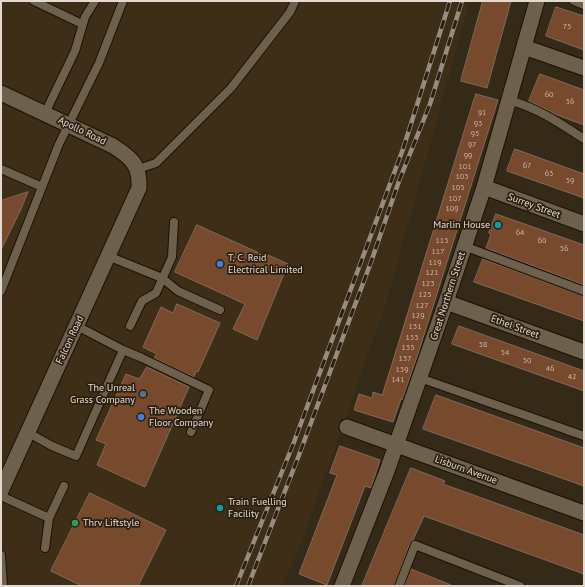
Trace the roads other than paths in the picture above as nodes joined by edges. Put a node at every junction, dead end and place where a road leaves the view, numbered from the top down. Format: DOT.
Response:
graph roads {
  1 [pos="34,1"];
  2 [pos="95,1"];
  3 [pos="123,1"];
  4 [pos="295,1"];
  5 [pos="537,1"];
  6 [pos="574,1"];
  7 [pos="584,4"];
  8 [pos="82,24"];
  9 [pos="524,47"];
  10 [pos="584,68"];
  11 [pos="1,93"];
  12 [pos="508,100"];
  13 [pos="45,114"];
  14 [pos="68,124"];
  15 [pos="584,138"];
  16 [pos="1,169"];
  17 [pos="138,169"];
  18 [pos="42,187"];
  19 [pos="484,187"];
  20 [pos="174,222"];
  21 [pos="584,224"];
  22 [pos="464,246"];
  23 [pos="108,256"];
  24 [pos="162,278"];
  25 [pos="1,291"];
  26 [pos="584,291"];
  27 [pos="446,302"];
  28 [pos="220,310"];
  29 [pos="77,326"];
  30 [pos="130,326"];
  31 [pos="123,350"];
  32 [pos="584,352"];
  33 [pos="420,378"];
  34 [pos="347,427"];
  35 [pos="27,432"];
  36 [pos="191,432"];
  37 [pos="584,436"];
  38 [pos="396,445"];
  39 [pos="6,468"];
  40 [pos="64,486"];
  41 [pos="1,490"];
  42 [pos="1,496"];
  43 [pos="584,513"];
  44 [pos="49,518"];
  45 [pos="45,548"];
  46 [pos="1,555"];
  47 [pos="3,586"];
  48 [pos="342,586"];
  49 [pos="399,586"];
  50 [pos="520,586"];
  1 -- 8 [label="lane"];
  2 -- 8 [label="lane"];
  3 -- 14 [label="lane"];
  4 -- 17 [label="lane"];
  5 -- 9 [label="street, Great Northern Street"];
  6 -- 7 [label="lane"];
  8 -- 13 [label="lane"];
  9 -- 10 [label="street"];
  9 -- 12 [label="street, Great Northern Street"];
  11 -- 13 [label="street, Apollo Road"];
  12 -- 15 [label="lane"];
  12 -- 19 [label="street, Great Northern Street"];
  13 -- 14 [label="street, Apollo Road"];
  14 -- 17 [label="street, Apollo Road"];
  14 -- 18 [label="lane"];
  16 -- 18 [label="lane"];
  17 -- 23 [label="street, Falcon Road"];
  18 -- 25 [label="lane"];
  19 -- 21 [label="street, Surrey Street"];
  19 -- 22 [label="street, Great Northern Street"];
  20 -- 24 [label="lane"];
  22 -- 26 [label="lane"];
  22 -- 27 [label="street, Great Northern Street"];
  23 -- 24 [label="lane"];
  23 -- 29 [label="street, Falcon Road"];
  24 -- 28 [label="lane"];
  24 -- 30 [label="lane"];
  27 -- 32 [label="street, Ethel Street"];
  27 -- 33 [label="street, Great Northern Street"];
  29 -- 31 [label="lane"];
  29 -- 35 [label="street, Falcon Road"];
  31 -- 35 [label="lane"];
  31 -- 36 [label="lane"];
  33 -- 37 [label="lane"];
  33 -- 38 [label="street, Great Northern Street"];
  34 -- 38 [label="street, Lisburn Avenue"];
  35 -- 39 [label="street, Falcon Road"];
  38 -- 43 [label="street, Lisburn Avenue"];
  38 -- 48 [label="street, Great Northern Street"];
  39 -- 41 [label="street, Falcon Road"];
  40 -- 44 [label="lane"];
  42 -- 44 [label="lane"];
  44 -- 45 [label="lane"];
  46 -- 47 [label="lane"];
  49 -- 50 [label="lane"];
}
